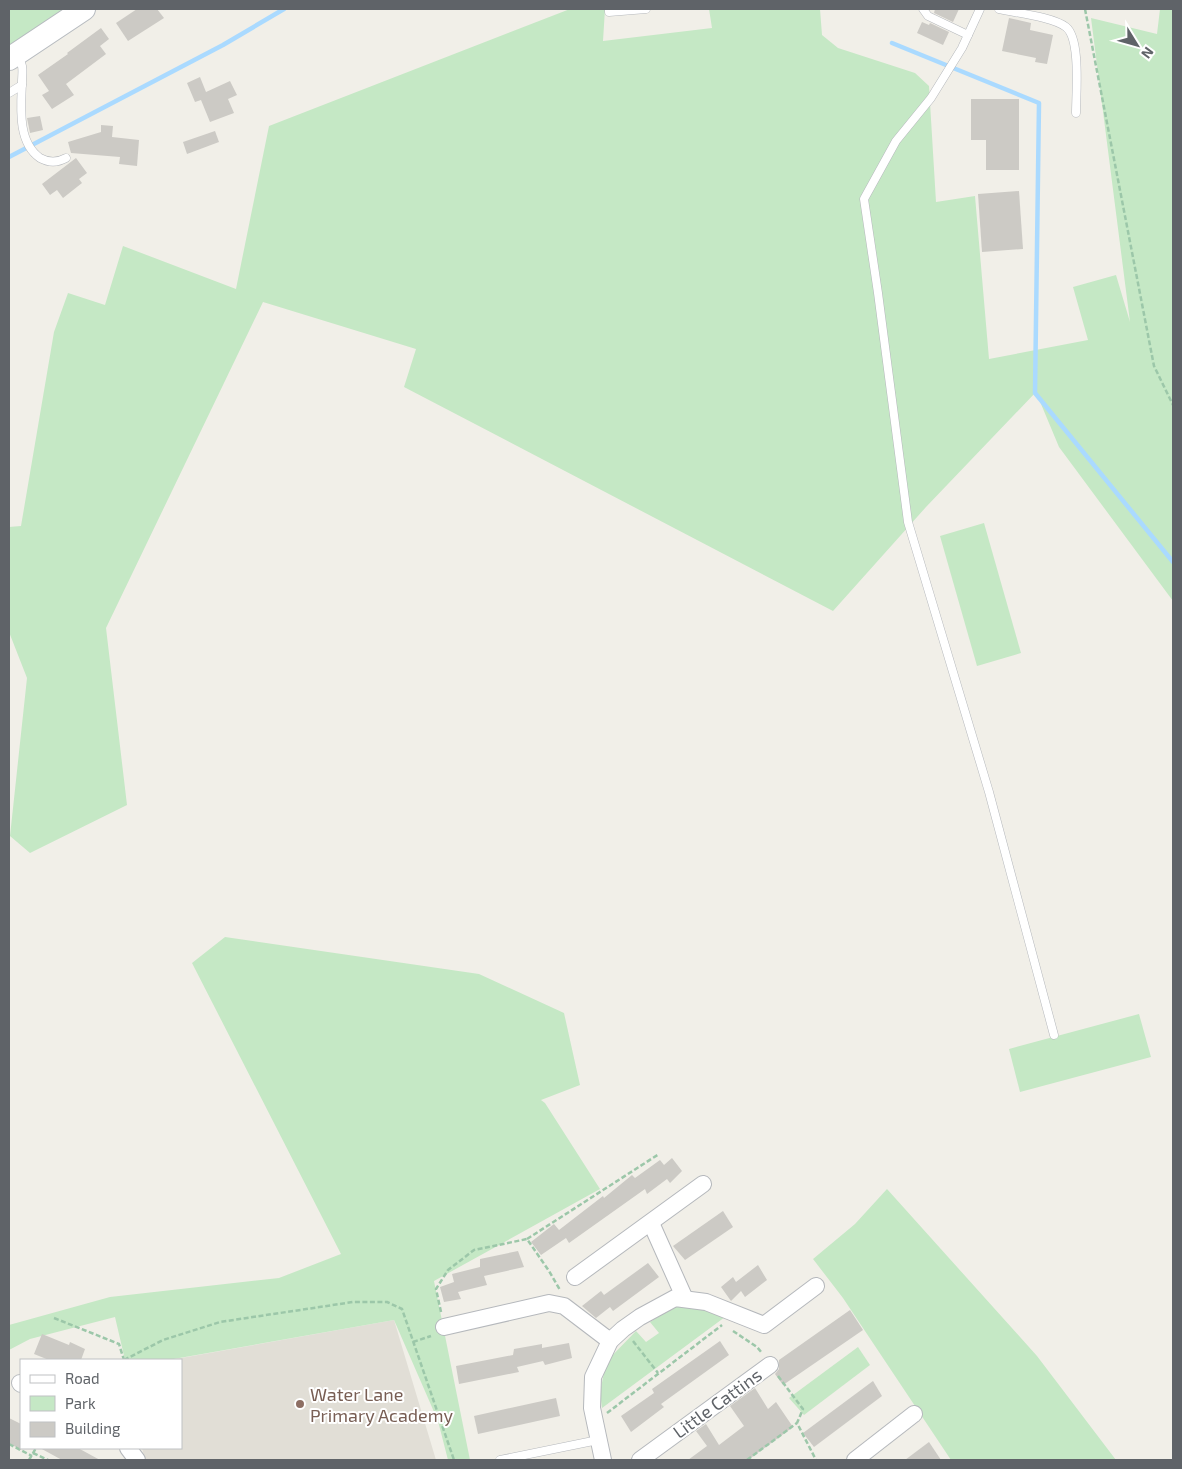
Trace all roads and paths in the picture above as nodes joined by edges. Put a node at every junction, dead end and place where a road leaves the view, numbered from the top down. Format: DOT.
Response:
graph roads {
  1 [pos="84,9"];
  2 [pos="609,9"];
  3 [pos="646,9"];
  4 [pos="923,9"];
  5 [pos="980,9"];
  6 [pos="999,9"];
  7 [pos="1085,9"];
  8 [pos="968,35"];
  9 [pos="13,56"];
  10 [pos="22,85"];
  11 [pos="9,93"];
  12 [pos="1076,113"];
  13 [pos="66,158"];
  14 [pos="1173,405"];
  15 [pos="1054,1035"];
  16 [pos="659,1154"];
  17 [pos="703,1184"];
  18 [pos="650,1223"];
  19 [pos="527,1239"];
  20 [pos="575,1277"];
  21 [pos="816,1286"];
  22 [pos="685,1299"];
  23 [pos="439,1303"];
  24 [pos="564,1306"];
  25 [pos="736,1313"];
  26 [pos="54,1318"];
  27 [pos="723,1324"];
  28 [pos="623,1329"];
  29 [pos="441,1330"];
  30 [pos="610,1341"];
  31 [pos="413,1342"];
  32 [pos="124,1359"];
  33 [pos="126,1359"];
  34 [pos="770,1364"];
  35 [pos="658,1373"];
  36 [pos="914,1414"];
  37 [pos="594,1423"];
  38 [pos="797,1423"];
  39 [pos="598,1440"];
  40 [pos="20,1449"];
  41 [pos="35,1449"];
  42 [pos="129,1449"];
  43 [pos="32,1454"];
  44 [pos="29,1460"];
  45 [pos="48,1460"];
  46 [pos="138,1460"];
  47 [pos="454,1460"];
  48 [pos="500,1460"];
  49 [pos="603,1460"];
  50 [pos="640,1460"];
  51 [pos="747,1460"];
  52 [pos="816,1460"];
  53 [pos="855,1460"];
  1 -- 9 [label="main road"];
  2 -- 3 [label="lane"];
  4 -- 8 [label="lane"];
  5 -- 8 [label="lane"];
  6 -- 12 [label="lane"];
  7 -- 14 [label="path"];
  8 -- 15 [label="lane"];
  9 -- 10 [label="lane"];
  10 -- 11 [label="lane"];
  10 -- 13 [label="lane"];
  16 -- 19 [label="path"];
  17 -- 18 [label="street"];
  18 -- 20 [label="street"];
  18 -- 22 [label="street"];
  19 -- 23 [label="path"];
  19 -- 24 [label="path"];
  21 -- 25 [label="street"];
  22 -- 25 [label="street"];
  22 -- 28 [label="street"];
  24 -- 29 [label="street"];
  24 -- 30 [label="street"];
  25 -- 27 [label="path"];
  26 -- 32 [label="path"];
  27 -- 34 [label="path"];
  27 -- 35 [label="path"];
  28 -- 30 [label="street"];
  28 -- 35 [label="path"];
  29 -- 31 [label="path"];
  30 -- 37 [label="street"];
  31 -- 33 [label="path"];
  31 -- 47 [label="path"];
  34 -- 38 [label="path"];
  34 -- 50 [label="street, Little Cattins"];
  35 -- 37 [label="path"];
  36 -- 53 [label="street"];
  37 -- 39 [label="street"];
  38 -- 51 [label="path"];
  38 -- 52 [label="path"];
  39 -- 48 [label="lane"];
  39 -- 49 [label="street"];
  40 -- 43 [label="path"];
  41 -- 43 [label="path"];
  42 -- 46 [label="street"];
  43 -- 44 [label="path"];
  43 -- 45 [label="path"];
}
